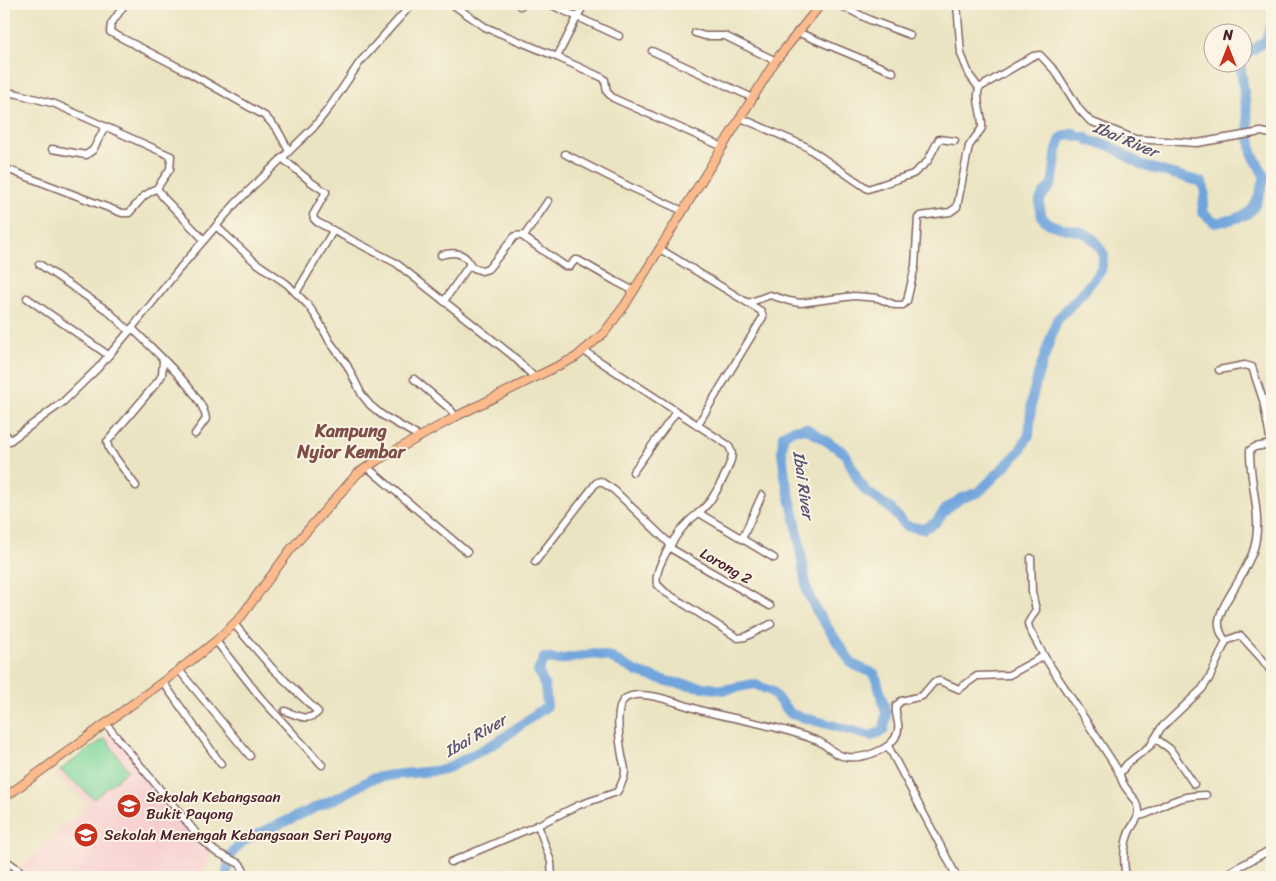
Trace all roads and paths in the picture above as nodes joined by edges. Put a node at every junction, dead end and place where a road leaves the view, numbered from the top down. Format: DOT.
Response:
graph roads {
  1 [pos="124,4"];
  2 [pos="412,4"];
  3 [pos="452,4"];
  4 [pos="549,4"];
  5 [pos="584,4"];
  6 [pos="822,4"];
  7 [pos="838,4"];
  8 [pos="957,4"];
  9 [pos="577,17"];
  10 [pos="797,32"];
  11 [pos="695,33"];
  12 [pos="910,34"];
  13 [pos="620,36"];
  14 [pos="652,51"];
  15 [pos="557,57"];
  16 [pos="776,61"];
  17 [pos="893,72"];
  18 [pos="979,88"];
  19 [pos="4,92"];
  20 [pos="753,98"];
  21 [pos="741,118"];
  22 [pos="105,127"];
  23 [pos="1272,134"];
  24 [pos="955,141"];
  25 [pos="724,147"];
  26 [pos="52,149"];
  27 [pos="289,151"];
  28 [pos="565,154"];
  29 [pos="282,158"];
  30 [pos="4,168"];
  31 [pos="157,188"];
  32 [pos="548,201"];
  33 [pos="683,211"];
  34 [pos="216,226"];
  35 [pos="333,230"];
  36 [pos="522,236"];
  37 [pos="204,240"];
  38 [pos="660,249"];
  39 [pos="441,255"];
  40 [pos="39,264"];
  41 [pos="469,266"];
  42 [pos="634,291"];
  43 [pos="296,293"];
  44 [pos="27,298"];
  45 [pos="444,301"];
  46 [pos="748,303"];
  47 [pos="131,330"];
  48 [pos="584,351"];
  49 [pos="108,355"];
  50 [pos="163,360"];
  51 [pos="1219,370"];
  52 [pos="535,378"];
  53 [pos="414,379"];
  54 [pos="676,412"];
  55 [pos="456,417"];
  56 [pos="697,426"];
  57 [pos="4,432"];
  58 [pos="195,434"];
  59 [pos="420,437"];
  60 [pos="10,440"];
  61 [pos="1271,444"];
  62 [pos="4,445"];
  63 [pos="367,466"];
  64 [pos="633,472"];
  65 [pos="136,486"];
  66 [pos="762,495"];
  67 [pos="699,513"];
  68 [pos="742,539"];
  69 [pos="670,547"];
  70 [pos="467,552"];
  71 [pos="774,558"];
  72 [pos="1031,558"];
  73 [pos="535,562"];
  74 [pos="770,606"];
  75 [pos="234,624"];
  76 [pos="771,624"];
  77 [pos="216,641"];
  78 [pos="1226,641"];
  79 [pos="1044,656"];
  80 [pos="179,670"];
  81 [pos="1272,673"];
  82 [pos="163,682"];
  83 [pos="285,711"];
  84 [pos="106,724"];
  85 [pos="1155,738"];
  86 [pos="888,746"];
  87 [pos="250,756"];
  88 [pos="221,764"];
  89 [pos="322,765"];
  90 [pos="1121,772"];
  91 [pos="1194,784"];
  92 [pos="1206,795"];
  93 [pos="4,798"];
  94 [pos="1138,816"];
  95 [pos="538,825"];
  96 [pos="1272,849"];
  97 [pos="4,859"];
  98 [pos="451,862"];
  99 [pos="19,870"];
  100 [pos="247,877"];
  101 [pos="552,877"];
  102 [pos="957,877"];
  103 [pos="1126,877"];
  104 [pos="1220,877"];
  1 -- 27 [label="street"];
  2 -- 27 [label="street"];
  3 -- 15 [label="street"];
  4 -- 9 [label="street"];
  5 -- 9 [label="street"];
  6 -- 10 [label="main road"];
  7 -- 12 [label="street"];
  8 -- 18 [label="street"];
  9 -- 13 [label="street"];
  9 -- 15 [label="street"];
  10 -- 16 [label="main road"];
  10 -- 17 [label="street"];
  11 -- 16 [label="street"];
  14 -- 20 [label="street"];
  15 -- 25 [label="street"];
  16 -- 20 [label="main road"];
  18 -- 23 [label="street"];
  18 -- 46 [label="street"];
  19 -- 22 [label="street"];
  20 -- 21 [label="main road"];
  21 -- 24 [label="street"];
  21 -- 25 [label="main road"];
  22 -- 26 [label="street"];
  22 -- 31 [label="street"];
  25 -- 33 [label="main road"];
  27 -- 29 [label="street"];
  28 -- 33 [label="street"];
  29 -- 34 [label="street"];
  29 -- 35 [label="street"];
  30 -- 31 [label="street"];
  31 -- 37 [label="street"];
  32 -- 36 [label="street"];
  33 -- 38 [label="main road"];
  34 -- 37 [label="street"];
  34 -- 43 [label="street"];
  35 -- 43 [label="street"];
  35 -- 45 [label="street"];
  36 -- 41 [label="street"];
  36 -- 42 [label="street"];
  37 -- 47 [label="street"];
  38 -- 42 [label="main road"];
  38 -- 46 [label="street"];
  39 -- 41 [label="street"];
  40 -- 47 [label="street"];
  41 -- 45 [label="street"];
  42 -- 48 [label="main road"];
  43 -- 59 [label="street"];
  44 -- 49 [label="street"];
  45 -- 52 [label="street"];
  46 -- 56 [label="street"];
  47 -- 49 [label="street"];
  47 -- 50 [label="street"];
  48 -- 52 [label="main road"];
  48 -- 54 [label="street"];
  49 -- 60 [label="street"];
  50 -- 58 [label="street"];
  50 -- 65 [label="street"];
  51 -- 61 [label="street"];
  52 -- 55 [label="main road"];
  53 -- 55 [label="street"];
  54 -- 56 [label="street"];
  54 -- 64 [label="street"];
  55 -- 59 [label="main road"];
  56 -- 67 [label="street"];
  57 -- 60 [label="street"];
  59 -- 63 [label="main road"];
  60 -- 62 [label="street"];
  61 -- 78 [label="street"];
  63 -- 70 [label="street"];
  63 -- 75 [label="main road"];
  66 -- 68 [label="street"];
  67 -- 68 [label="street"];
  67 -- 69 [label="street"];
  68 -- 71 [label="street"];
  69 -- 73 [label="street, Lorong 2"];
  69 -- 74 [label="street, Lorong 2"];
  69 -- 76 [label="street"];
  72 -- 79 [label="street"];
  75 -- 77 [label="main road"];
  75 -- 83 [label="street"];
  77 -- 80 [label="main road"];
  77 -- 89 [label="street"];
  78 -- 81 [label="street"];
  78 -- 85 [label="street"];
  79 -- 86 [label="street"];
  79 -- 90 [label="street"];
  80 -- 82 [label="main road"];
  80 -- 87 [label="street"];
  82 -- 84 [label="main road"];
  82 -- 88 [label="street"];
  84 -- 93 [label="main road"];
  84 -- 100 [label="street"];
  85 -- 90 [label="street"];
  85 -- 91 [label="street"];
  86 -- 95 [label="street"];
  86 -- 102 [label="street"];
  90 -- 94 [label="street"];
  92 -- 94 [label="street"];
  94 -- 103 [label="street"];
  95 -- 98 [label="street"];
  95 -- 101 [label="street"];
  96 -- 104 [label="street"];
  97 -- 99 [label="street"];
}
